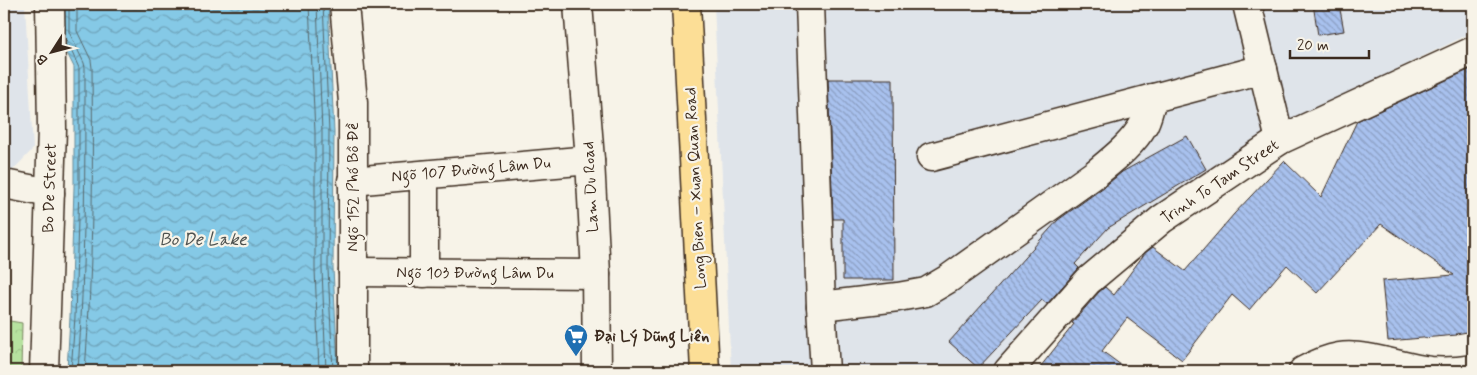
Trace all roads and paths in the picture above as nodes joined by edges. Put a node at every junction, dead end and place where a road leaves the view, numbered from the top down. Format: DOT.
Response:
graph roads {
  1 [pos="50,4"];
  2 [pos="344,4"];
  3 [pos="578,4"];
  4 [pos="686,4"];
  5 [pos="810,4"];
  6 [pos="1247,4"];
  7 [pos="1473,51"];
  8 [pos="1264,69"];
  9 [pos="1152,98"];
  10 [pos="1280,140"];
  11 [pos="931,157"];
  12 [pos="590,160"];
  13 [pos="424,175"];
  14 [pos="352,181"];
  15 [pos="4,184"];
  16 [pos="50,193"];
  17 [pos="353,272"];
  18 [pos="424,273"];
  19 [pos="596,274"];
  20 [pos="821,306"];
  21 [pos="1473,368"];
  22 [pos="44,371"];
  23 [pos="353,371"];
  24 [pos="598,371"];
  25 [pos="705,371"];
  26 [pos="825,371"];
  27 [pos="1008,371"];
  28 [pos="1303,371"];
  1 -- 16 [label="street, Bo De Street"];
  2 -- 14 [label="street, Ngõ 152 Phố Bồ Đề"];
  3 -- 12 [label="street, Lam Du Road"];
  4 -- 25 [label="main road, Long Bien – Xuan Quan Road"];
  5 -- 20 [label="street"];
  6 -- 8 [label="street"];
  7 -- 10 [label="street, Trinh To Tam Street"];
  8 -- 9 [label="street"];
  8 -- 10 [label="street"];
  9 -- 11 [label="street"];
  9 -- 20 [label="street"];
  10 -- 27 [label="street, Trinh To Tam Street"];
  12 -- 13 [label="street, Ngõ 107 Đường Lâm Du"];
  12 -- 19 [label="street, Lam Du Road"];
  13 -- 14 [label="street, Ngõ 107 Đường Lâm Du"];
  13 -- 18 [label="street"];
  14 -- 17 [label="street, Ngõ 152 Phố Bồ Đề"];
  15 -- 16 [label="street"];
  16 -- 22 [label="street, Bo De Street"];
  17 -- 18 [label="street, Ngõ 103 Đường Lâm Du"];
  17 -- 23 [label="street, Ngõ 152 Phố Bồ Đề"];
  18 -- 19 [label="street, Ngõ 103 Đường Lâm Du"];
  19 -- 24 [label="street, Lam Du Road"];
  20 -- 26 [label="street"];
  21 -- 28 [label="street"];
}
